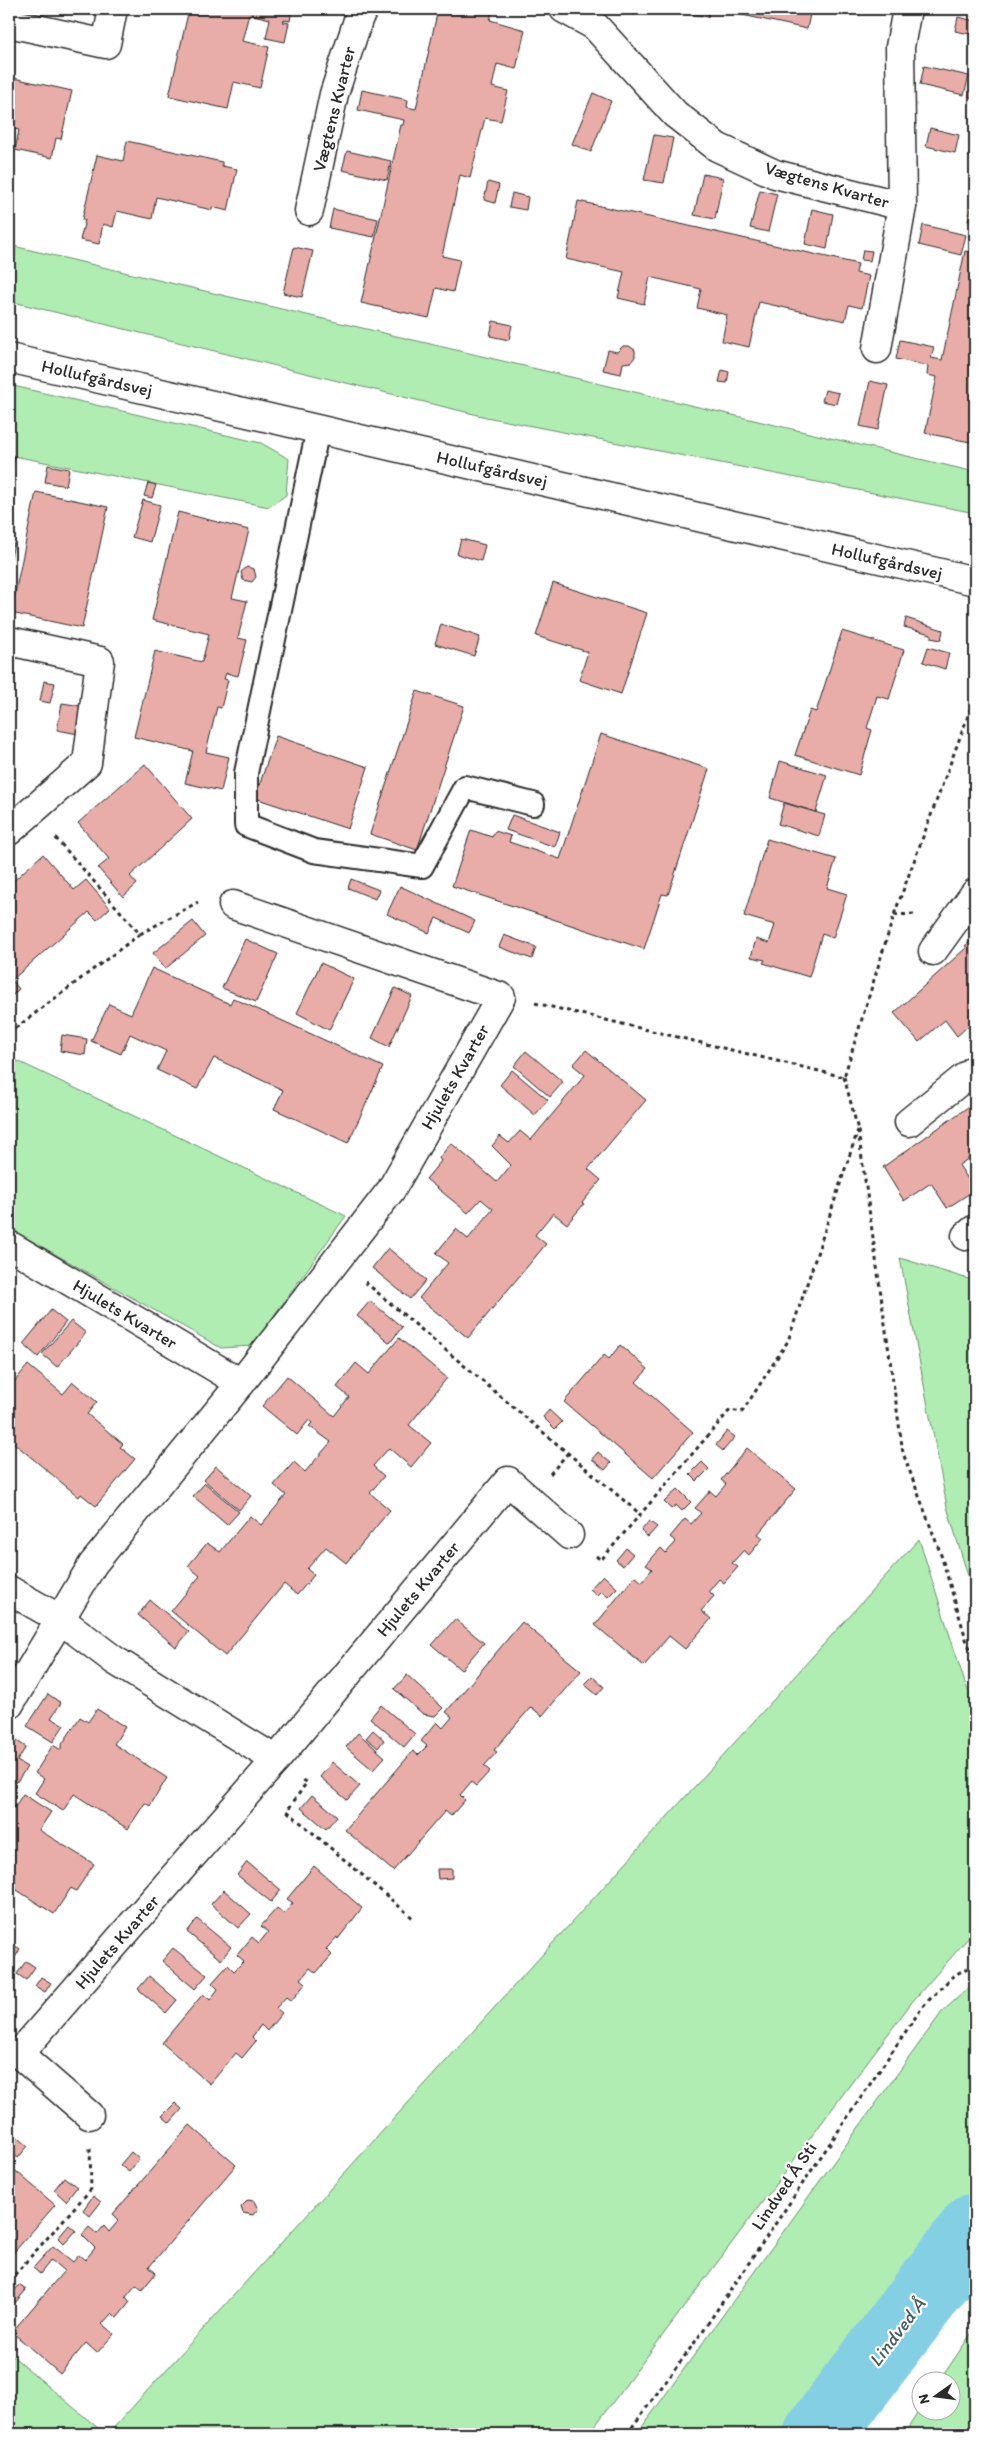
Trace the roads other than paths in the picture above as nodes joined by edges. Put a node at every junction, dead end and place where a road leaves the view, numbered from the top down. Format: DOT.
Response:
graph roads {
  1 [pos="113,9"];
  2 [pos="364,9"];
  3 [pos="564,9"];
  4 [pos="907,9"];
  5 [pos="601,18"];
  6 [pos="9,23"];
  7 [pos="902,206"];
  8 [pos="309,211"];
  9 [pos="877,349"];
  10 [pos="9,358"];
  11 [pos="318,429"];
  12 [pos="975,581"];
  13 [pos="9,642"];
  14 [pos="534,804"];
  15 [pos="9,831"];
  16 [pos="975,893"];
  17 [pos="233,905"];
  18 [pos="933,951"];
  19 [pos="975,1069"];
  20 [pos="909,1122"];
  21 [pos="9,1245"];
  22 [pos="241,1384"];
  23 [pos="569,1535"];
  24 [pos="9,1590"];
  25 [pos="60,1619"];
  26 [pos="9,1705"];
  27 [pos="276,1760"];
  28 [pos="89,2114"];
  1 -- 6 [label="street"];
  2 -- 8 [label="street, Vægtens Kvarter"];
  3 -- 5 [label="street, Vægtens Kvarter"];
  4 -- 7 [label="street, Vægtens Kvarter"];
  5 -- 7 [label="street, Vægtens Kvarter"];
  7 -- 9 [label="street, Vægtens Kvarter"];
  10 -- 11 [label="street, Hollufgårdsvej"];
  11 -- 12 [label="street, Hollufgårdsvej"];
  11 -- 14 [label="lane"];
  13 -- 15 [label="street"];
  16 -- 18 [label="street"];
  17 -- 22 [label="street, Hjulets Kvarter"];
  19 -- 20 [label="street"];
  21 -- 22 [label="street, Hjulets Kvarter"];
  22 -- 25 [label="street, Hjulets Kvarter"];
  23 -- 27 [label="street, Hjulets Kvarter"];
  24 -- 25 [label="street"];
  25 -- 26 [label="street, Hjulets Kvarter"];
  25 -- 27 [label="street"];
  27 -- 28 [label="street, Hjulets Kvarter"];
}
